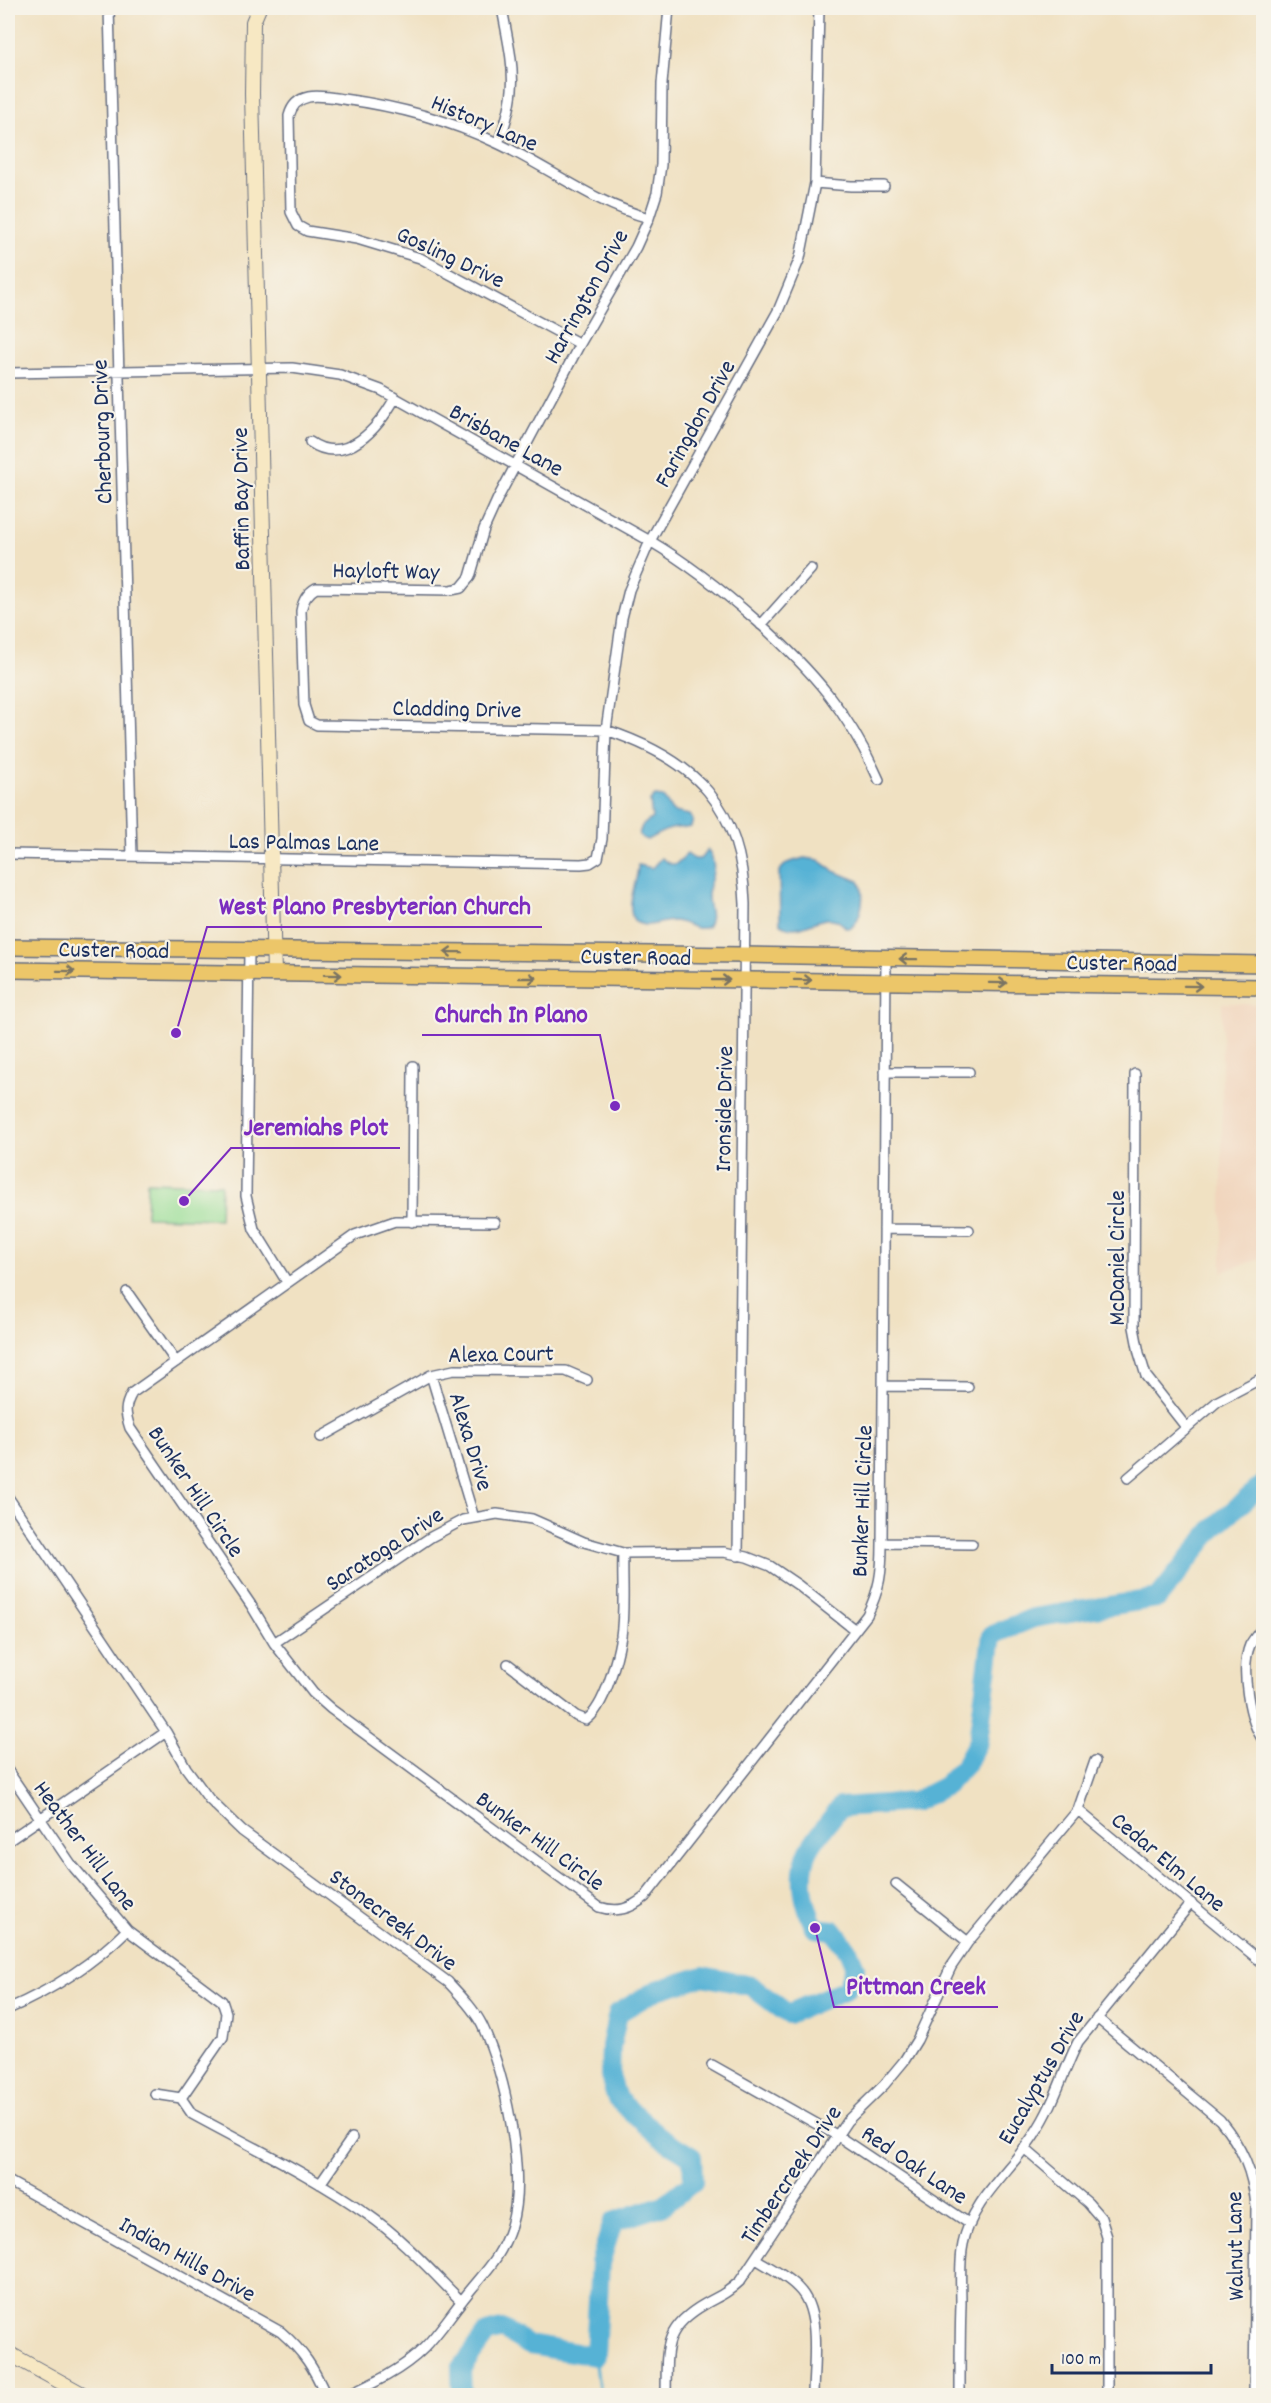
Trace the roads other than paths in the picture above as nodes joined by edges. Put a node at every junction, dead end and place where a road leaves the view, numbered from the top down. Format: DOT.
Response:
graph roads {
  1 [pos="109,8"];
  2 [pos="248,8"];
  3 [pos="259,8"];
  4 [pos="502,8"];
  5 [pos="669,8"];
  6 [pos="819,8"];
  7 [pos="254,22"];
  8 [pos="498,143"];
  9 [pos="815,183"];
  10 [pos="884,186"];
  11 [pos="649,218"];
  12 [pos="298,226"];
  13 [pos="580,344"];
  14 [pos="260,368"];
  15 [pos="119,370"];
  16 [pos="8,373"];
  17 [pos="395,398"];
  18 [pos="310,442"];
  19 [pos="514,465"];
  20 [pos="650,541"];
  21 [pos="811,569"];
  22 [pos="465,585"];
  23 [pos="761,625"];
  24 [pos="309,721"];
  25 [pos="606,730"];
  26 [pos="879,780"];
  27 [pos="8,855"];
  28 [pos="132,856"];
  29 [pos="598,858"];
  30 [pos="272,860"];
  31 [pos="8,947"];
  32 [pos="249,950"];
  33 [pos="274,951"];
  34 [pos="744,955"];
  35 [pos="885,958"];
  36 [pos="1263,964"];
  37 [pos="8,970"];
  38 [pos="249,974"];
  39 [pos="274,974"];
  40 [pos="744,980"];
  41 [pos="885,981"];
  42 [pos="1263,987"];
  43 [pos="413,1066"];
  44 [pos="885,1072"];
  45 [pos="969,1072"];
  46 [pos="1136,1074"];
  47 [pos="412,1222"];
  48 [pos="495,1222"];
  49 [pos="884,1229"];
  50 [pos="969,1230"];
  51 [pos="287,1282"];
  52 [pos="128,1292"];
  53 [pos="176,1362"];
  54 [pos="431,1375"];
  55 [pos="1263,1377"];
  56 [pos="587,1380"];
  57 [pos="883,1386"];
  58 [pos="968,1387"];
  59 [pos="1186,1427"];
  60 [pos="321,1437"];
  61 [pos="1128,1478"];
  62 [pos="8,1497"];
  63 [pos="474,1518"];
  64 [pos="882,1543"];
  65 [pos="972,1544"];
  66 [pos="623,1553"];
  67 [pos="738,1556"];
  68 [pos="1263,1626"];
  69 [pos="855,1630"];
  70 [pos="274,1643"];
  71 [pos="508,1665"];
  72 [pos="166,1732"];
  73 [pos="1263,1741"];
  74 [pos="1095,1761"];
  75 [pos="8,1771"];
  76 [pos="1078,1810"];
  77 [pos="39,1820"];
  78 [pos="8,1841"];
  79 [pos="896,1884"];
  80 [pos="1191,1903"];
  81 [pos="127,1930"];
  82 [pos="968,1942"];
  83 [pos="1263,1964"];
  84 [pos="8,2009"];
  85 [pos="1097,2018"];
  86 [pos="712,2065"];
  87 [pos="155,2094"];
  88 [pos="181,2098"];
  89 [pos="838,2136"];
  90 [pos="352,2138"];
  91 [pos="1024,2148"];
  92 [pos="8,2181"];
  93 [pos="320,2184"];
  94 [pos="970,2224"];
  95 [pos="756,2259"];
  96 [pos="461,2301"];
  97 [pos="8,2353"];
  98 [pos="86,2396"];
  99 [pos="326,2396"];
  100 [pos="346,2396"];
  101 [pos="666,2396"];
  102 [pos="813,2396"];
  103 [pos="960,2396"];
  104 [pos="1107,2396"];
  105 [pos="1254,2396"];
  1 -- 15 [label="street, Cherbourg Drive"];
  2 -- 7 [label="street, Baffin Bay Drive"];
  3 -- 7 [label="street, Baffin Bay Drive"];
  4 -- 8 [label="street"];
  5 -- 11 [label="street, Harrington Drive"];
  6 -- 9 [label="street, Faringdon Drive"];
  7 -- 14 [label="street, Baffin Bay Drive"];
  8 -- 11 [label="street, History Lane"];
  8 -- 12 [label="street, History Lane"];
  9 -- 10 [label="street"];
  9 -- 20 [label="street, Faringdon Drive"];
  11 -- 13 [label="street, Harrington Drive"];
  12 -- 13 [label="street, Gosling Drive"];
  13 -- 19 [label="street, Harrington Drive"];
  14 -- 15 [label="street, Brisbane Lane"];
  14 -- 17 [label="street, Brisbane Lane"];
  14 -- 30 [label="street, Baffin Bay Drive"];
  15 -- 16 [label="street, Brisbane Lane"];
  15 -- 28 [label="street, Cherbourg Drive"];
  17 -- 18 [label="street"];
  17 -- 19 [label="street, Brisbane Lane"];
  19 -- 20 [label="street, Brisbane Lane"];
  19 -- 22 [label="street, Harrington Drive"];
  20 -- 23 [label="street, Brisbane Lane"];
  20 -- 25 [label="street, Faringdon Drive"];
  21 -- 23 [label="street"];
  22 -- 24 [label="street, Hayloft Way"];
  23 -- 26 [label="street, Brisbane Lane"];
  24 -- 25 [label="street, Cladding Drive"];
  25 -- 29 [label="street, Faringdon Drive"];
  25 -- 34 [label="street, Ironside Drive"];
  27 -- 28 [label="street, Las Palmas Lane"];
  28 -- 30 [label="street, Las Palmas Lane"];
  29 -- 30 [label="street, Las Palmas Lane"];
  30 -- 33 [label="street, Baffin Bay Drive"];
  31 -- 32 [label="main road, Custer Road"];
  32 -- 33 [label="main road, Custer Road"];
  32 -- 38 [label="street"];
  34 -- 33 [label="main road, Custer Road, one-way"];
  33 -- 39 [label="street, Baffin Bay Drive"];
  34 -- 35 [label="main road, Custer Road"];
  34 -- 40 [label="street, Ironside Drive"];
  36 -- 35 [label="main road, Custer Road, one-way"];
  35 -- 41 [label="street, Bunker Hill Circle"];
  37 -- 38 [label="main road, Custer Road, one-way"];
  38 -- 39 [label="main road, Custer Road"];
  38 -- 51 [label="street"];
  39 -- 40 [label="main road, Custer Road, one-way"];
  40 -- 41 [label="main road, Custer Road, one-way"];
  40 -- 67 [label="street, Ironside Drive"];
  41 -- 42 [label="main road, Custer Road, one-way"];
  41 -- 44 [label="street, Bunker Hill Circle"];
  43 -- 47 [label="street"];
  44 -- 45 [label="street"];
  44 -- 49 [label="street, Bunker Hill Circle"];
  46 -- 59 [label="street, McDaniel Circle"];
  47 -- 48 [label="street, Bunker Hill Circle"];
  47 -- 51 [label="street, Bunker Hill Circle"];
  49 -- 50 [label="street"];
  49 -- 57 [label="street, Bunker Hill Circle"];
  51 -- 53 [label="street, Bunker Hill Circle"];
  52 -- 53 [label="street"];
  53 -- 70 [label="street, Bunker Hill Circle"];
  54 -- 56 [label="street, Alexa Court"];
  54 -- 60 [label="street, Alexa Court"];
  54 -- 63 [label="street, Alexa Drive"];
  55 -- 59 [label="street"];
  57 -- 58 [label="street"];
  57 -- 64 [label="street, Bunker Hill Circle"];
  59 -- 61 [label="street"];
  62 -- 72 [label="street, Stonecreek Drive"];
  63 -- 66 [label="street, Saratoga Drive"];
  63 -- 70 [label="street, Saratoga Drive"];
  64 -- 65 [label="street"];
  64 -- 69 [label="street, Bunker Hill Circle"];
  66 -- 67 [label="street, Saratoga Drive"];
  66 -- 71 [label="street"];
  67 -- 69 [label="street, Saratoga Drive"];
  68 -- 73 [label="street"];
  69 -- 70 [label="street, Bunker Hill Circle"];
  72 -- 77 [label="street"];
  72 -- 96 [label="street, Stonecreek Drive"];
  74 -- 76 [label="street, Timbercreek Drive"];
  75 -- 77 [label="street, Heather Hill Lane"];
  76 -- 80 [label="street, Cedar Elm Lane"];
  76 -- 82 [label="street, Timbercreek Drive"];
  77 -- 78 [label="street"];
  77 -- 81 [label="street, Heather Hill Lane"];
  79 -- 82 [label="street"];
  80 -- 83 [label="street, Cedar Elm Lane"];
  80 -- 85 [label="street, Eucalyptus Drive"];
  81 -- 84 [label="street"];
  81 -- 88 [label="street, Heather Hill Lane"];
  82 -- 89 [label="street, Timbercreek Drive"];
  85 -- 91 [label="street, Eucalyptus Drive"];
  85 -- 105 [label="street, Walnut Lane"];
  86 -- 89 [label="street, Red Oak Lane"];
  87 -- 88 [label="street"];
  88 -- 93 [label="street"];
  89 -- 94 [label="street, Red Oak Lane"];
  89 -- 95 [label="street, Timbercreek Drive"];
  90 -- 93 [label="street"];
  91 -- 94 [label="street, Eucalyptus Drive"];
  91 -- 104 [label="street"];
  92 -- 99 [label="street, Indian Hills Drive"];
  93 -- 96 [label="street"];
  94 -- 103 [label="street, Eucalyptus Drive"];
  95 -- 101 [label="street, Timbercreek Drive"];
  95 -- 102 [label="street"];
  96 -- 100 [label="street, Stonecreek Drive"];
  97 -- 98 [label="street"];
}
